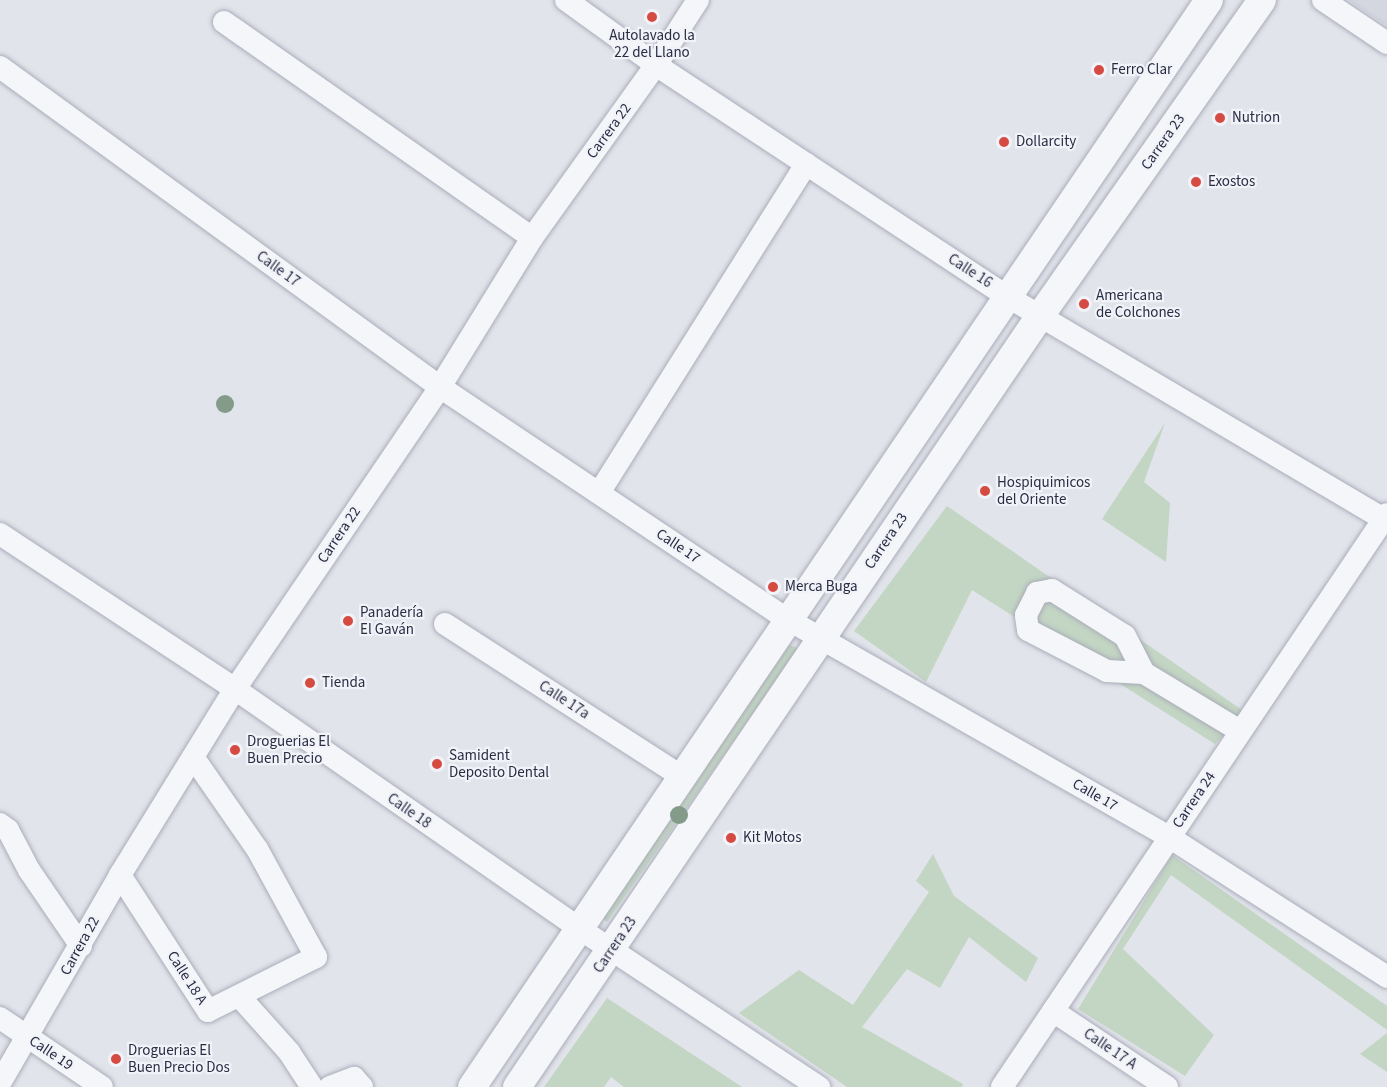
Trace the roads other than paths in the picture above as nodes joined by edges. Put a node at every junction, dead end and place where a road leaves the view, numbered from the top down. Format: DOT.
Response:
graph roads {
  1 [pos="566,0"];
  2 [pos="698,0"];
  3 [pos="1209,0"];
  4 [pos="1262,0"];
  5 [pos="1323,0"];
  6 [pos="224,22"];
  7 [pos="1387,43"];
  8 [pos="656,65"];
  9 [pos="0,67"];
  10 [pos="806,164"];
  11 [pos="532,238"];
  12 [pos="1008,297"];
  13 [pos="1040,316"];
  14 [pos="440,387"];
  15 [pos="599,493"];
  16 [pos="1386,518"];
  17 [pos="0,534"];
  18 [pos="787,619"];
  19 [pos="446,624"];
  20 [pos="819,639"];
  21 [pos="1144,673"];
  22 [pos="235,689"];
  23 [pos="1240,731"];
  24 [pos="193,757"];
  25 [pos="682,777"];
  26 [pos="0,824"];
  27 [pos="1169,837"];
  28 [pos="120,874"];
  29 [pos="580,929"];
  30 [pos="81,945"];
  31 [pos="611,951"];
  32 [pos="1387,977"];
  33 [pos="239,996"];
  34 [pos="1053,1011"];
  35 [pos="0,1018"];
  36 [pos="29,1038"];
  37 [pos="0,1083"];
  38 [pos="102,1087"];
  39 [pos="312,1087"];
  40 [pos="330,1087"];
  41 [pos="362,1087"];
  42 [pos="472,1087"];
  43 [pos="517,1087"];
  44 [pos="819,1087"];
  45 [pos="1002,1087"];
  46 [pos="1167,1087"];
  1 -- 8 [label="street, Calle 16"];
  2 -- 8 [label="street, Carrera 22"];
  3 -- 12 [label="street"];
  4 -- 13 [label="street, Carrera 23"];
  5 -- 7 [label="street"];
  6 -- 11 [label="street"];
  8 -- 10 [label="street, Calle 16"];
  8 -- 11 [label="street, Carrera 22"];
  9 -- 14 [label="street, Calle 17"];
  10 -- 12 [label="street, Calle 16"];
  10 -- 15 [label="street"];
  11 -- 14 [label="street, Carrera 22"];
  12 -- 13 [label="street, Calle 16"];
  12 -- 18 [label="street"];
  13 -- 16 [label="street, Calle 16"];
  13 -- 20 [label="street, Carrera 23"];
  14 -- 15 [label="street, Calle 17"];
  14 -- 22 [label="street, Carrera 22"];
  15 -- 18 [label="street, Calle 17"];
  16 -- 23 [label="street, Carrera 24"];
  17 -- 22 [label="street, Calle 18"];
  18 -- 20 [label="street, Calle 17"];
  18 -- 25 [label="street"];
  19 -- 25 [label="street, Calle 17a"];
  20 -- 27 [label="street, Calle 17"];
  20 -- 31 [label="street, Carrera 23"];
  21 -- 21 [label="street"];
  21 -- 23 [label="street"];
  22 -- 24 [label="street, Carrera 22"];
  22 -- 29 [label="street, Calle 18"];
  23 -- 27 [label="street, Carrera 24"];
  24 -- 28 [label="street, Carrera 22"];
  24 -- 33 [label="street, Calle 18 A"];
  25 -- 29 [label="street"];
  26 -- 30 [label="street"];
  27 -- 32 [label="street, Calle 17"];
  27 -- 34 [label="street, Carrera 24"];
  28 -- 30 [label="street, Carrera 22"];
  28 -- 33 [label="street, Calle 18 A"];
  29 -- 31 [label="street, Calle 18"];
  29 -- 42 [label="street"];
  30 -- 36 [label="street, Carrera 22"];
  31 -- 43 [label="street, Carrera 23"];
  31 -- 44 [label="street, Calle 18"];
  33 -- 39 [label="street"];
  34 -- 45 [label="street, Carrera 24"];
  34 -- 46 [label="street, Calle 17 A"];
  35 -- 36 [label="street, Calle 19"];
  36 -- 37 [label="street, Carrera 22"];
  36 -- 38 [label="street, Calle 19"];
  40 -- 41 [label="street"];
}
